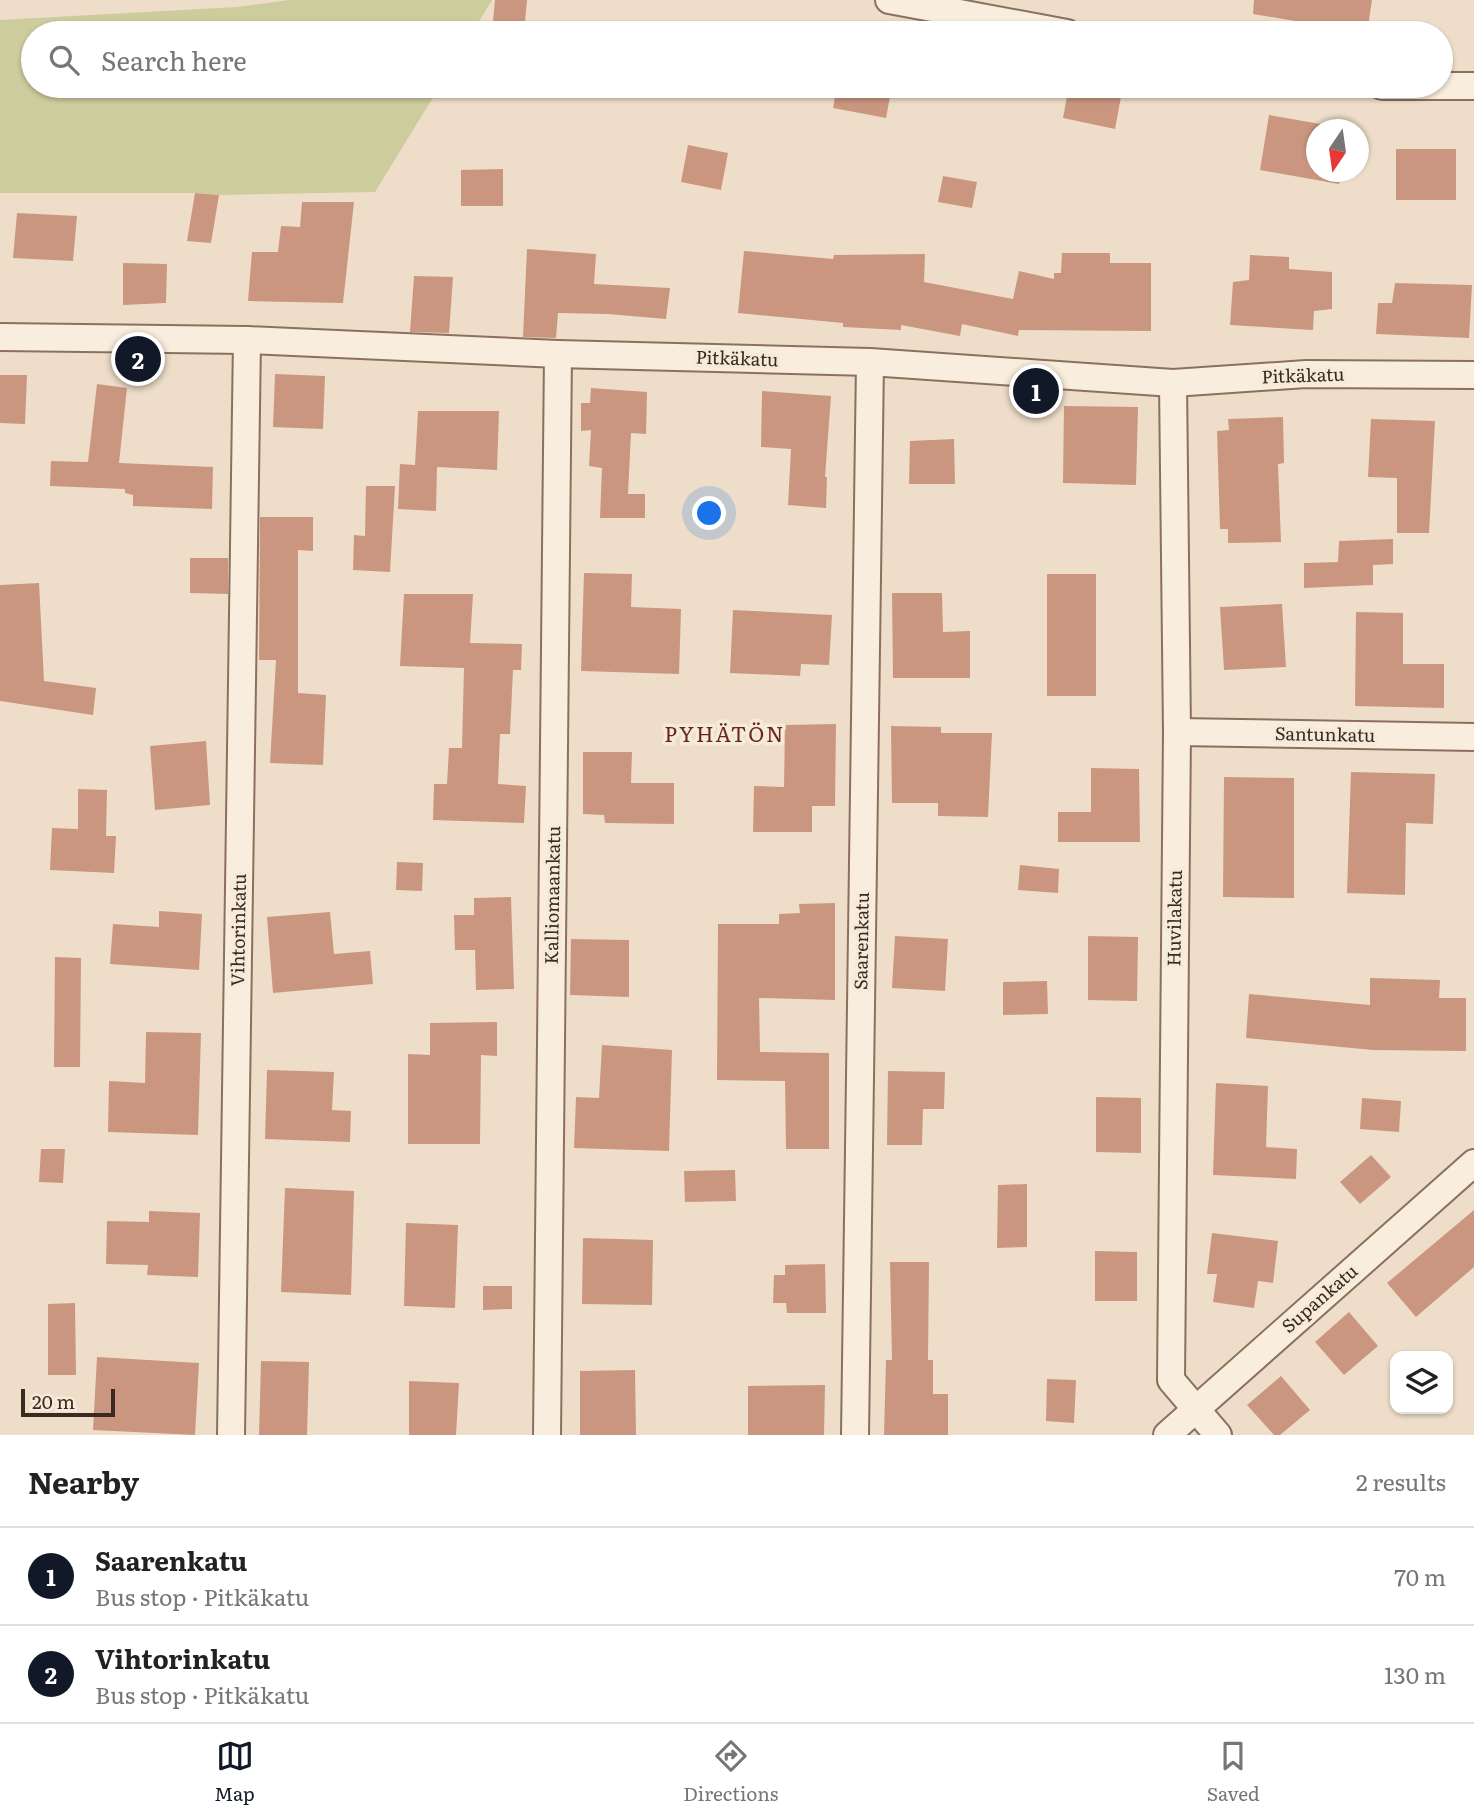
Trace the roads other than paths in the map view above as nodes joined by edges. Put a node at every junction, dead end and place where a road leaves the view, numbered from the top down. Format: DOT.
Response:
graph roads {
  1 [pos="889,0"];
  2 [pos="1002,21"];
  3 [pos="1453,86"];
  4 [pos="1474,86"];
  5 [pos="0,337"];
  6 [pos="247,340"];
  7 [pos="558,354"];
  8 [pos="870,362"];
  9 [pos="1474,375"];
  10 [pos="1173,383"];
  11 [pos="1177,732"];
  12 [pos="1474,737"];
  13 [pos="1474,1163"];
  14 [pos="1196,1409"];
  15 [pos="231,1435"];
  16 [pos="548,1435"];
  17 [pos="855,1435"];
  18 [pos="1167,1435"];
  19 [pos="1218,1435"];
  1 -- 2 [label="street"];
  3 -- 4 [label="street"];
  5 -- 6 [label="street, Pitkäkatu"];
  6 -- 7 [label="street, Pitkäkatu"];
  6 -- 15 [label="street, Vihtorinkatu"];
  7 -- 8 [label="street, Pitkäkatu"];
  7 -- 16 [label="street, Kalliomaankatu"];
  8 -- 10 [label="street, Pitkäkatu"];
  8 -- 17 [label="street, Saarenkatu"];
  9 -- 10 [label="street, Pitkäkatu"];
  10 -- 11 [label="street, Huvilakatu"];
  11 -- 12 [label="street, Santunkatu"];
  11 -- 14 [label="street, Huvilakatu"];
  13 -- 14 [label="street, Supankatu"];
  14 -- 18 [label="street, Supankatu"];
  14 -- 19 [label="street, Huvilakatu"];
}
